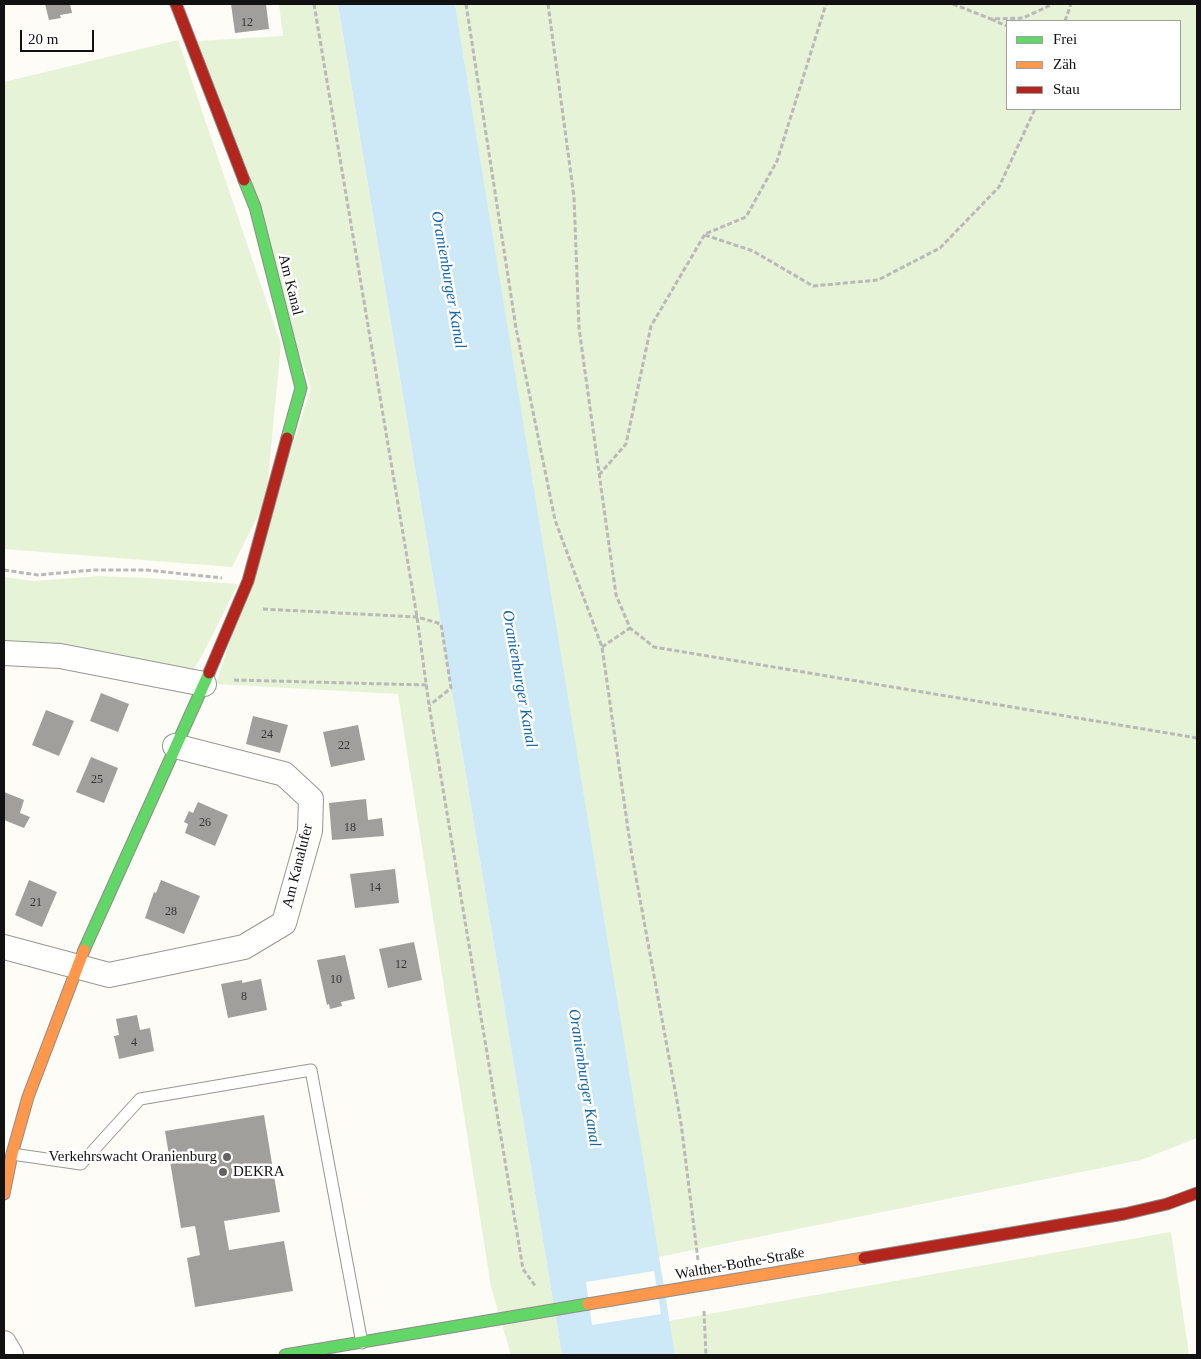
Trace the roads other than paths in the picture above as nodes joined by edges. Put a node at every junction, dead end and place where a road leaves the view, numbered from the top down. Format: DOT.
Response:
graph roads {
  1 [pos="176,4"];
  2 [pos="4,653"];
  3 [pos="205,682"];
  4 [pos="175,746"];
  5 [pos="4,947"];
  6 [pos="76,967"];
  7 [pos="12,1154"];
  8 [pos="1197,1193"];
  9 [pos="4,1194"];
  10 [pos="4,1343"];
  11 [pos="362,1343"];
  12 [pos="11,1355"];
  13 [pos="285,1355"];
  1 -- 3 [label="street, Am Kanal"];
  2 -- 3 [label="street"];
  3 -- 4 [label="street"];
  4 -- 6 [label="street"];
  4 -- 6 [label="street, Am Kanalufer"];
  5 -- 6 [label="street, Am Kanalufer"];
  6 -- 7 [label="street"];
  7 -- 9 [label="street"];
  7 -- 11 [label="lane"];
  8 -- 11 [label="street, Walther-Bothe-Straße"];
  10 -- 12 [label="street"];
  11 -- 13 [label="street, Walther-Bothe-Straße"];
}
